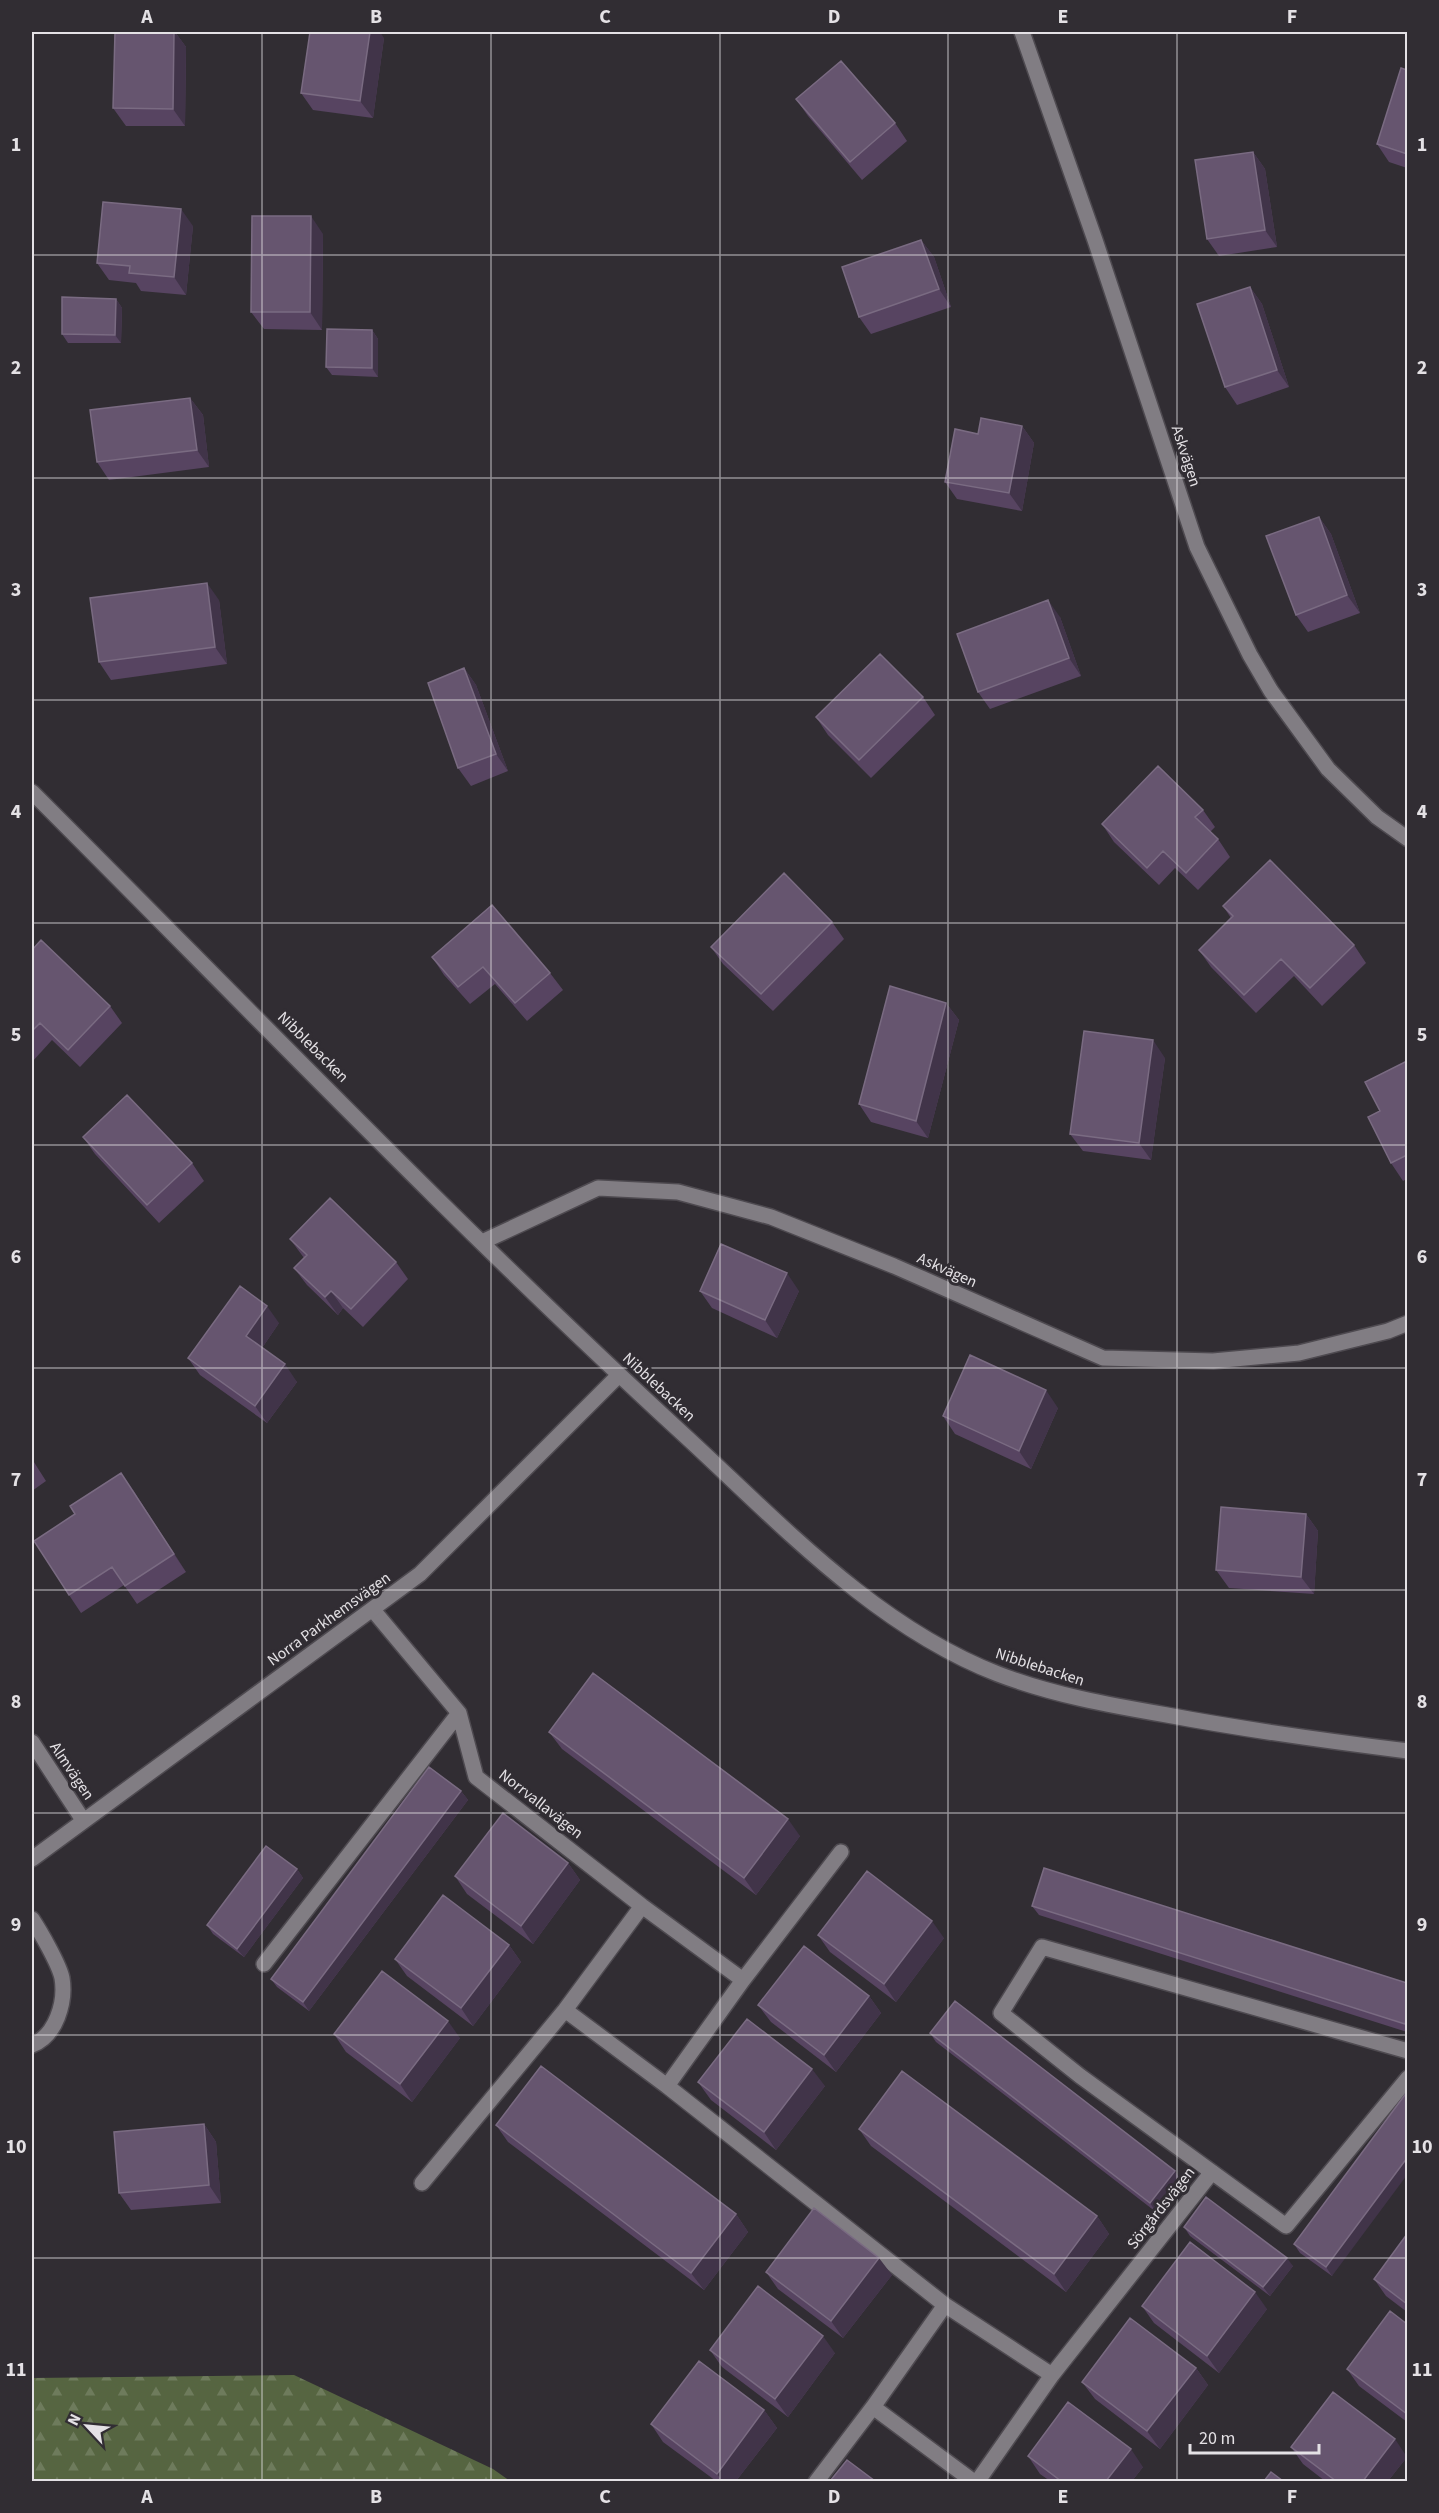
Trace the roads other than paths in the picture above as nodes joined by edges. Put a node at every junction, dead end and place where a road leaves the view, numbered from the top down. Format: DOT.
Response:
graph roads {
  1 [pos="1022,32"];
  2 [pos="32,792"];
  3 [pos="1407,839"];
  4 [pos="482,1242"];
  5 [pos="1407,1323"];
  6 [pos="619,1375"];
  7 [pos="373,1610"];
  8 [pos="459,1713"];
  9 [pos="32,1742"];
  10 [pos="1407,1751"];
  11 [pos="83,1820"];
  12 [pos="841,1852"];
  13 [pos="32,1859"];
  14 [pos="642,1906"];
  15 [pos="32,1919"];
  16 [pos="264,1964"];
  17 [pos="743,1980"];
  18 [pos="565,2010"];
  19 [pos="32,2045"];
  20 [pos="1407,2051"];
  21 [pos="1407,2078"];
  22 [pos="667,2086"];
  23 [pos="1212,2172"];
  24 [pos="422,2183"];
  25 [pos="945,2305"];
  26 [pos="1052,2375"];
  27 [pos="873,2407"];
  28 [pos="816,2481"];
  29 [pos="976,2481"];
  1 -- 3 [label="street, Askvägen"];
  2 -- 4 [label="street, Nibblebacken"];
  4 -- 5 [label="street, Askvägen"];
  4 -- 6 [label="street, Nibblebacken"];
  6 -- 7 [label="street, Norra Parkhemsvägen"];
  6 -- 10 [label="street, Nibblebacken"];
  7 -- 8 [label="street, Norrvallavägen"];
  7 -- 11 [label="street, Norra Parkhemsvägen"];
  8 -- 14 [label="street, Norrvallavägen"];
  8 -- 16 [label="street"];
  9 -- 11 [label="street, Almvägen"];
  11 -- 13 [label="street, Norra Parkhemsvägen"];
  12 -- 17 [label="street"];
  14 -- 17 [label="street, Norrvallavägen"];
  14 -- 18 [label="street"];
  15 -- 19 [label="street"];
  17 -- 22 [label="street"];
  18 -- 22 [label="street"];
  18 -- 24 [label="street"];
  20 -- 23 [label="street"];
  21 -- 23 [label="street, Sörgårdsvägen"];
  22 -- 25 [label="street"];
  23 -- 26 [label="street, Sörgårdsvägen"];
  25 -- 26 [label="street"];
  25 -- 27 [label="street"];
  26 -- 29 [label="street, Sörgårdsvägen"];
  27 -- 28 [label="street"];
  27 -- 29 [label="street"];
}
